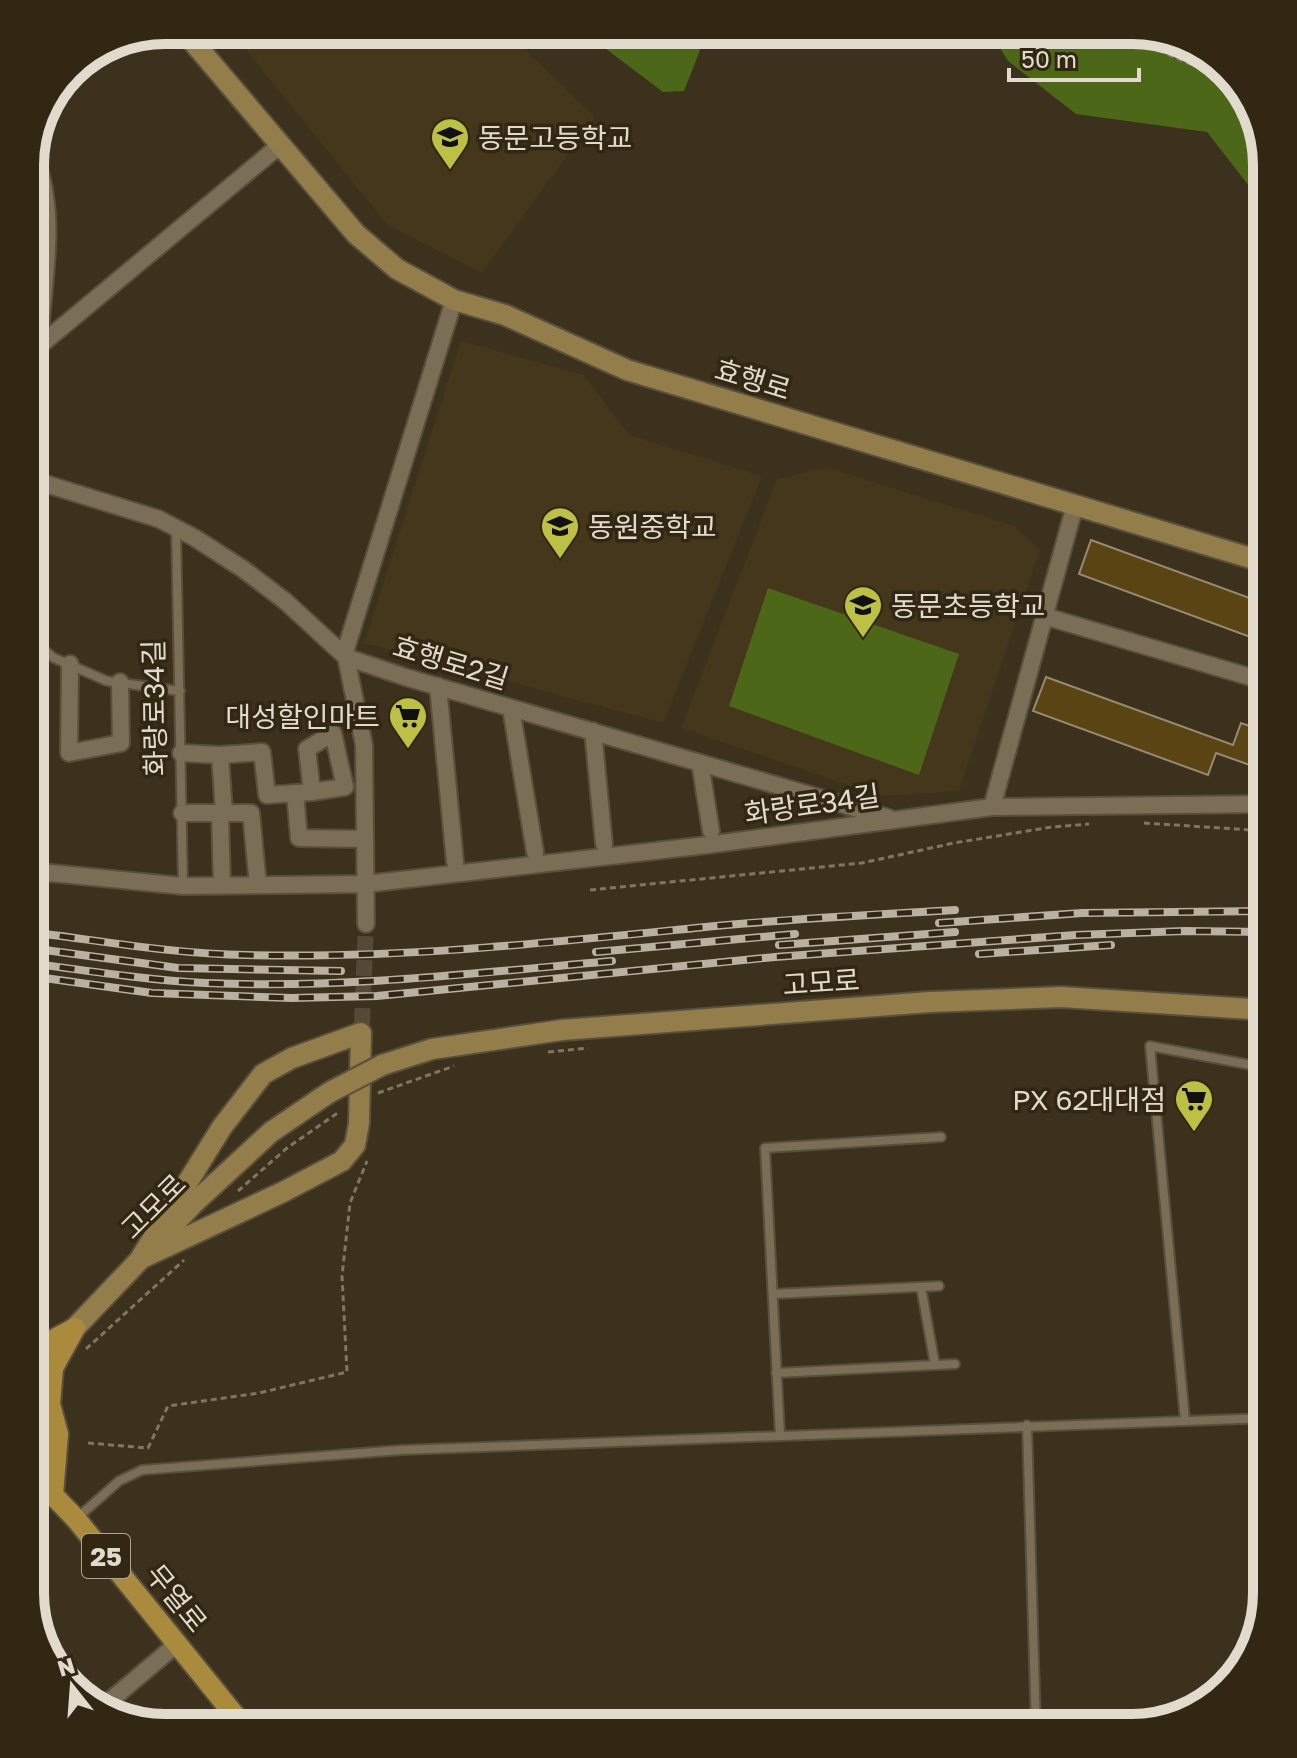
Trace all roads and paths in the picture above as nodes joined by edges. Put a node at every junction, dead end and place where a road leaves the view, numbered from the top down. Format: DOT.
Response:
graph roads {
  1 [pos="195,44"];
  2 [pos="1146,45"];
  3 [pos="1212,74"];
  4 [pos="279,146"];
  5 [pos="44,188"];
  6 [pos="44,280"];
  7 [pos="454,300"];
  8 [pos="44,342"];
  9 [pos="44,483"];
  10 [pos="1075,505"];
  11 [pos="176,528"];
  12 [pos="1253,559"];
  13 [pos="1044,616"];
  14 [pos="44,650"];
  15 [pos="346,657"];
  16 [pos="70,664"];
  17 [pos="1253,678"];
  18 [pos="120,682"];
  19 [pos="438,686"];
  20 [pos="180,691"];
  21 [pos="511,708"];
  22 [pos="593,731"];
  23 [pos="181,753"];
  24 [pos="220,755"];
  25 [pos="700,763"];
  26 [pos="1253,804"];
  27 [pos="992,807"];
  28 [pos="182,813"];
  29 [pos="222,813"];
  30 [pos="894,819"];
  31 [pos="1137,823"];
  32 [pos="1094,824"];
  33 [pos="1253,830"];
  34 [pos="711,831"];
  35 [pos="365,839"];
  36 [pos="604,844"];
  37 [pos="535,852"];
  38 [pos="455,862"];
  39 [pos="44,872"];
  40 [pos="365,884"];
  41 [pos="258,885"];
  42 [pos="183,886"];
  43 [pos="222,886"];
  44 [pos="590,890"];
  45 [pos="366,924"];
  46 [pos="1253,1009"];
  47 [pos="598,1047"];
  48 [pos="535,1054"];
  49 [pos="459,1065"];
  50 [pos="1253,1065"];
  51 [pos="379,1093"];
  52 [pos="339,1113"];
  53 [pos="941,1137"];
  54 [pos="355,1145"];
  55 [pos="231,1198"];
  56 [pos="190,1255"];
  57 [pos="140,1259"];
  58 [pos="939,1286"];
  59 [pos="921,1287"];
  60 [pos="773,1294"];
  61 [pos="75,1328"];
  62 [pos="44,1345"];
  63 [pos="83,1353"];
  64 [pos="44,1360"];
  65 [pos="955,1364"];
  66 [pos="935,1365"];
  67 [pos="776,1373"];
  68 [pos="1253,1418"];
  69 [pos="1185,1420"];
  70 [pos="1027,1425"];
  71 [pos="780,1435"];
  72 [pos="88,1443"];
  73 [pos="44,1486"];
  74 [pos="53,1495"];
  75 [pos="76,1519"];
  76 [pos="178,1643"];
  77 [pos="112,1699"];
  78 [pos="234,1714"];
  79 [pos="1036,1714"];
  1 -- 4 [label="main road, 효행로"];
  2 -- 3 [label="path"];
  4 -- 7 [label="main road, 효행로"];
  4 -- 8 [label="street"];
  5 -- 6 [label="street"];
  7 -- 10 [label="main road, 효행로"];
  7 -- 15 [label="street"];
  9 -- 11 [label="street, 효행로2길"];
  10 -- 12 [label="main road, 효행로"];
  10 -- 13 [label="street"];
  11 -- 15 [label="street, 효행로2길"];
  11 -- 20 [label="lane, 화랑로34길"];
  13 -- 17 [label="street"];
  13 -- 27 [label="street"];
  14 -- 16 [label="lane"];
  15 -- 19 [label="street, 효행로2길"];
  15 -- 35 [label="street"];
  16 -- 18 [label="lane"];
  16 -- 18 [label="street"];
  18 -- 20 [label="lane"];
  19 -- 21 [label="street, 효행로2길"];
  19 -- 38 [label="street"];
  20 -- 23 [label="lane, 화랑로34길"];
  21 -- 22 [label="street, 효행로2길"];
  21 -- 37 [label="street"];
  22 -- 25 [label="street, 효행로2길"];
  22 -- 36 [label="street"];
  23 -- 24 [label="street"];
  23 -- 28 [label="lane, 화랑로34길"];
  24 -- 29 [label="street"];
  24 -- 35 [label="street"];
  25 -- 30 [label="street, 효행로2길"];
  25 -- 34 [label="street"];
  26 -- 27 [label="street, 화랑로34길"];
  27 -- 30 [label="street, 화랑로34길"];
  28 -- 29 [label="street"];
  28 -- 42 [label="lane, 화랑로34길"];
  29 -- 41 [label="street"];
  29 -- 43 [label="street"];
  30 -- 40 [label="street, 화랑로34길"];
  31 -- 33 [label="path"];
  32 -- 44 [label="path"];
  35 -- 40 [label="street"];
  39 -- 42 [label="street, 화랑로34길"];
  40 -- 41 [label="street, 화랑로34길"];
  40 -- 45 [label="street"];
  41 -- 43 [label="street, 화랑로34길"];
  42 -- 43 [label="street, 화랑로34길"];
  46 -- 57 [label="main road, 고모로, bridge"];
  47 -- 48 [label="path"];
  49 -- 51 [label="path"];
  50 -- 69 [label="lane"];
  52 -- 55 [label="path"];
  53 -- 60 [label="lane"];
  54 -- 57 [label="main road"];
  54 -- 57 [label="main road"];
  54 -- 72 [label="path"];
  56 -- 63 [label="path"];
  57 -- 61 [label="main road, 고모로"];
  58 -- 59 [label="lane"];
  59 -- 60 [label="lane"];
  59 -- 66 [label="lane"];
  60 -- 67 [label="lane"];
  61 -- 62 [label="main road"];
  61 -- 64 [label="main road, 고모로"];
  61 -- 74 [label="main road"];
  65 -- 66 [label="lane"];
  66 -- 67 [label="lane"];
  67 -- 71 [label="lane"];
  68 -- 69 [label="lane"];
  69 -- 70 [label="lane"];
  70 -- 71 [label="lane"];
  70 -- 79 [label="lane"];
  71 -- 75 [label="lane"];
  73 -- 74 [label="main road, 무열로 / 25"];
  74 -- 75 [label="main road, 무열로 / 25"];
  75 -- 76 [label="main road, 무열로 / 25"];
  76 -- 77 [label="street"];
  76 -- 78 [label="main road, 무열로 / 25"];
}
